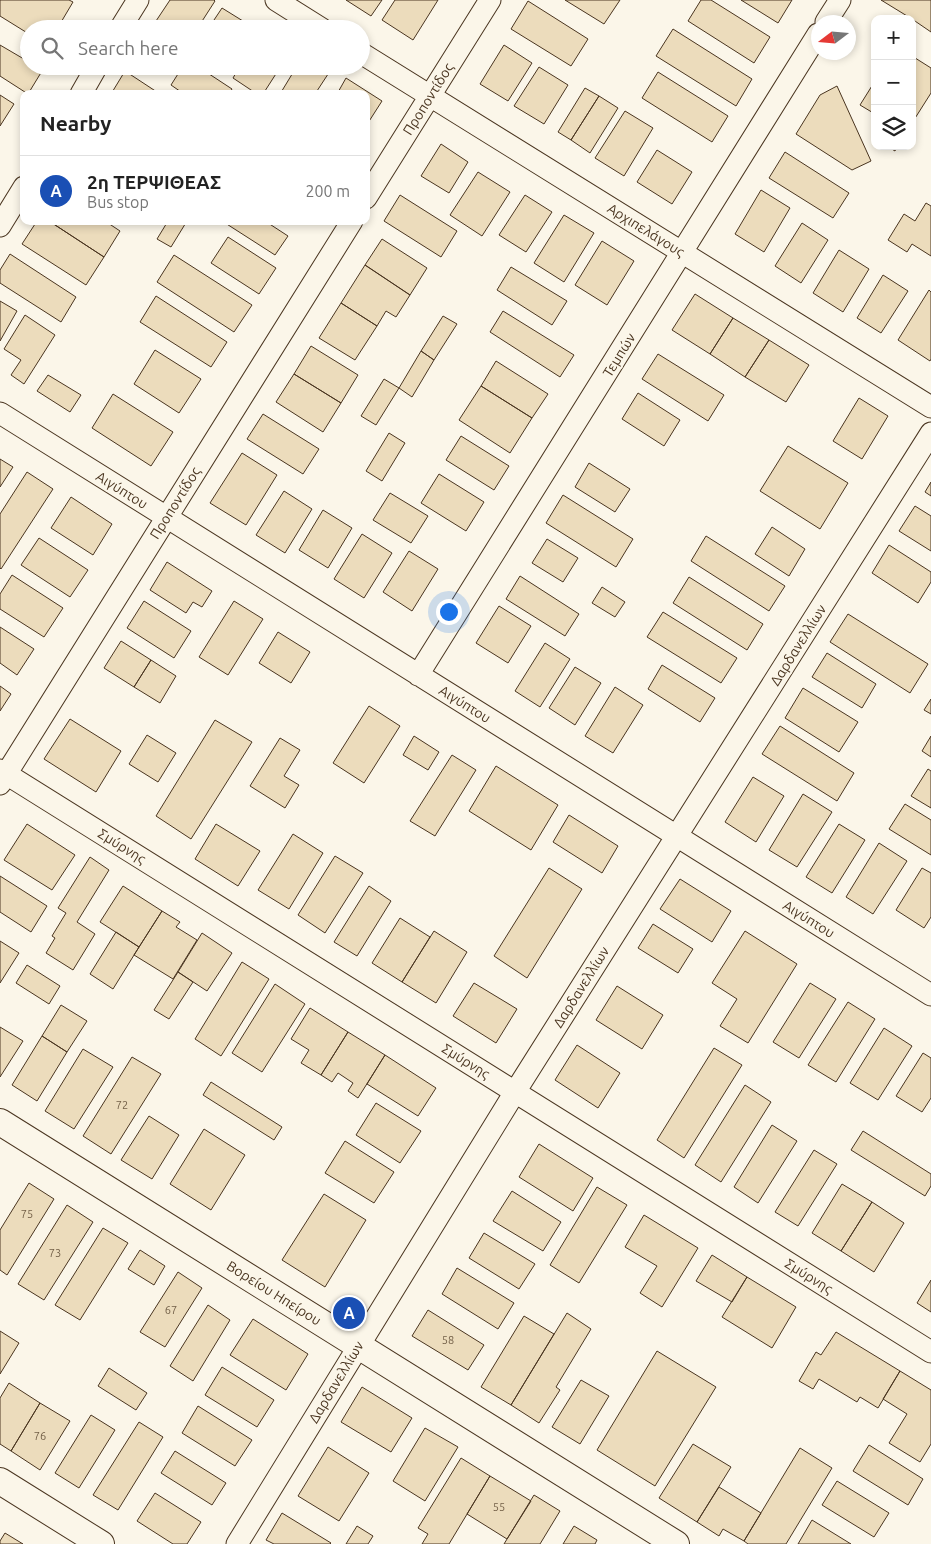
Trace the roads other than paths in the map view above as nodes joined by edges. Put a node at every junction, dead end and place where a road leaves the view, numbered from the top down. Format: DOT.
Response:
graph roads {
  1 [pos="138,0"];
  2 [pos="276,0"];
  3 [pos="490,0"];
  4 [pos="840,0"];
  5 [pos="830,15"];
  6 [pos="126,20"];
  7 [pos="308,20"];
  8 [pos="811,45"];
  9 [pos="370,59"];
  10 [pos="93,75"];
  11 [pos="83,90"];
  12 [pos="430,96"];
  13 [pos="370,192"];
  14 [pos="20,194"];
  15 [pos="349,225"];
  16 [pos="0,226"];
  17 [pos="683,253"];
  18 [pos="931,407"];
  19 [pos="0,414"];
  20 [pos="931,433"];
  21 [pos="166,517"];
  22 [pos="418,675"];
  23 [pos="2,776"];
  24 [pos="676,836"];
  25 [pos="930,993"];
  26 [pos="515,1092"];
  27 [pos="0,1122"];
  28 [pos="358,1346"];
  29 [pos="931,1352"];
  30 [pos="0,1481"];
  31 [pos="101,1544"];
  32 [pos="237,1544"];
  33 [pos="676,1544"];
  1 -- 6 [label="street"];
  2 -- 7 [label="street"];
  3 -- 12 [label="street, Προποντίδος"];
  4 -- 5 [label="street"];
  8 -- 17 [label="street, Τεμπών"];
  9 -- 12 [label="street, Αρχιπελάγους"];
  10 -- 11 [label="street"];
  12 -- 13 [label="street, Προποντίδος"];
  12 -- 17 [label="street, Αρχιπελάγους"];
  14 -- 16 [label="street"];
  15 -- 21 [label="street, Προποντίδος"];
  17 -- 18 [label="street, Αρχιπελάγους"];
  17 -- 22 [label="street, Τεμπών"];
  19 -- 21 [label="street, Αιγύπτου"];
  20 -- 24 [label="street, Δαρδανελλίων"];
  21 -- 22 [label="street, Αιγύπτου"];
  21 -- 23 [label="street, Προποντίδος"];
  22 -- 24 [label="street, Αιγύπτου"];
  23 -- 26 [label="street, Σμύρνης"];
  24 -- 25 [label="street, Αιγύπτου"];
  24 -- 26 [label="street, Δαρδανελλίων"];
  26 -- 28 [label="street, Δαρδανελλίων"];
  26 -- 29 [label="street, Σμύρνης"];
  27 -- 28 [label="street, Βορείου Ηπείρου"];
  28 -- 32 [label="street, Δαρδανελλίων"];
  28 -- 33 [label="street, Βορείου Ηπείρου"];
  30 -- 31 [label="street"];
}
